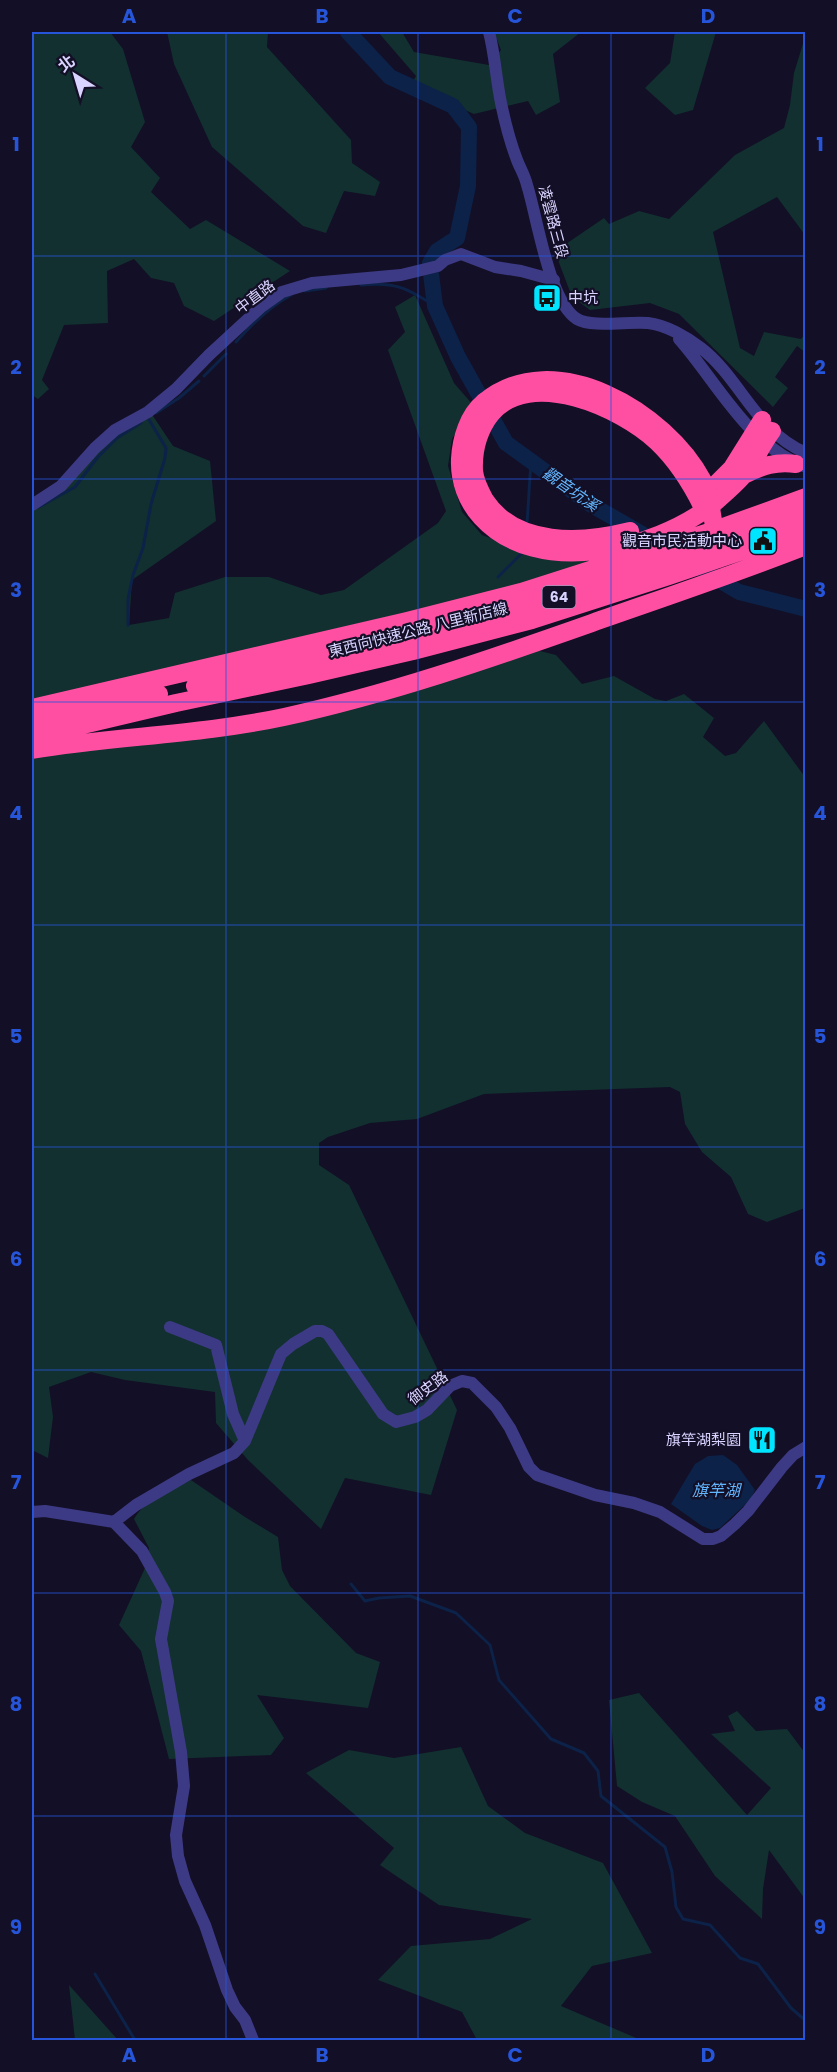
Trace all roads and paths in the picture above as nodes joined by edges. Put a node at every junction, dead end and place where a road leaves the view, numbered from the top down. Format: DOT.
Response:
graph roads {
  1 [pos="489,32"];
  2 [pos="554,280"];
  3 [pos="763,431"];
  4 [pos="802,461"];
  5 [pos="742,476"];
  6 [pos="806,497"];
  7 [pos="32,505"];
  8 [pos="806,514"];
  9 [pos="673,522"];
  10 [pos="806,529"];
  11 [pos="715,530"];
  12 [pos="806,546"];
  13 [pos="731,574"];
  14 [pos="306,660"];
  15 [pos="32,708"];
  16 [pos="32,722"];
  17 [pos="32,737"];
  18 [pos="32,750"];
  19 [pos="170,1327"];
  20 [pos="245,1441"];
  21 [pos="806,1447"];
  22 [pos="32,1512"];
  23 [pos="114,1522"];
  24 [pos="254,2040"];
  1 -- 2 [label="street, 凌雲路三段"];
  2 -- 3 [label="street, 凌雲路三段"];
  2 -- 7 [label="street, 中直路"];
  3 -- 4 [label="street, 凌雲路三段"];
  3 -- 5 [label="highway"];
  3 -- 9 [label="highway"];
  4 -- 5 [label="highway"];
  5 -- 9 [label="highway"];
  6 -- 11 [label="highway"];
  8 -- 14 [label="highway, 東西向快速公路 八里新店線 / 64"];
  9 -- 11 [label="highway, bridge"];
  10 -- 14 [label="highway, 東西向快速公路 八里新店線 / 64"];
  11 -- 13 [label="highway"];
  11 -- 14 [label="highway"];
  12 -- 13 [label="highway"];
  13 -- 18 [label="highway"];
  14 -- 15 [label="highway"];
  14 -- 16 [label="highway, 東西向快速公路 八里新店線 / 64"];
  14 -- 17 [label="highway, 東西向快速公路 八里新店線 / 64"];
  19 -- 20 [label="street"];
  20 -- 21 [label="street, 御史路"];
  20 -- 23 [label="street, 御史路"];
  22 -- 23 [label="street"];
  23 -- 24 [label="street"];
}
